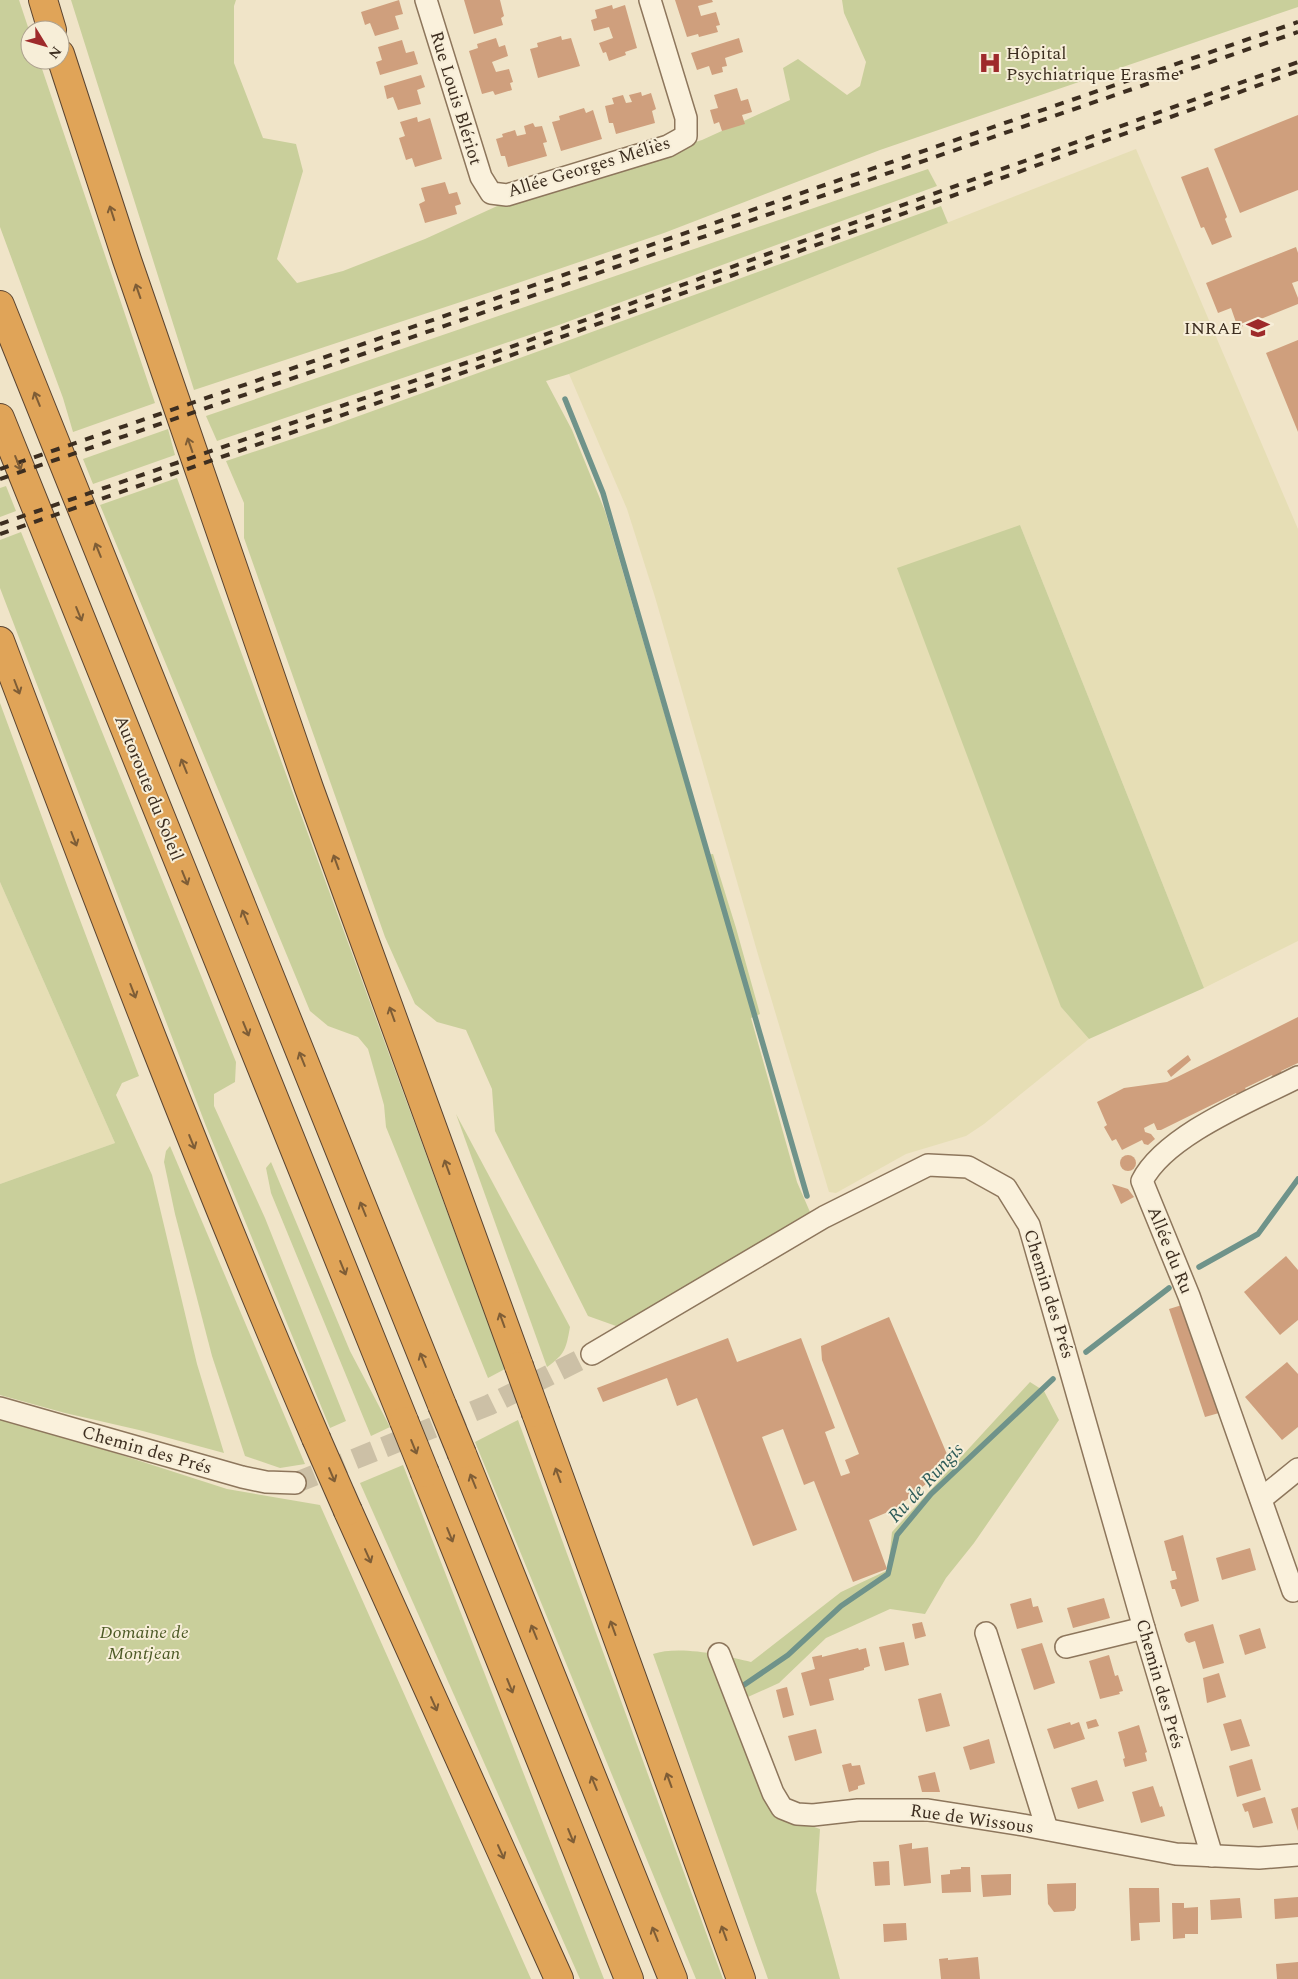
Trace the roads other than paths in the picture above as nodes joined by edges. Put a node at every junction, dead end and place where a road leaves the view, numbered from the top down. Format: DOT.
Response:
graph roads {
  1 [pos="42,0"];
  2 [pos="426,0"];
  3 [pos="650,0"];
  4 [pos="49,20"];
  5 [pos="65,70"];
  6 [pos="490,193"];
  7 [pos="0,305"];
  8 [pos="0,418"];
  9 [pos="0,641"];
  10 [pos="1298,1078"];
  11 [pos="592,1354"];
  12 [pos="0,1408"];
  13 [pos="1298,1469"];
  14 [pos="295,1484"];
  15 [pos="1261,1499"];
  16 [pos="1296,1595"];
  17 [pos="1144,1628"];
  18 [pos="986,1633"];
  19 [pos="1066,1647"];
  20 [pos="719,1654"];
  21 [pos="1047,1830"];
  22 [pos="1298,1855"];
  23 [pos="1212,1856"];
  24 [pos="559,1979"];
  25 [pos="629,1979"];
  26 [pos="673,1979"];
  27 [pos="741,1979"];
  1 -- 4 [label="highway"];
  2 -- 6 [label="street, Rue Louis Blériot"];
  3 -- 6 [label="street, Allée Georges Méliès"];
  27 -- 5 [label="highway, one-way, bridge"];
  26 -- 7 [label="highway, one-way, bridge"];
  8 -- 25 [label="highway, Autoroute du Soleil, one-way, bridge"];
  9 -- 24 [label="highway, one-way, bridge"];
  10 -- 15 [label="street, Allée du Ru"];
  11 -- 17 [label="street, Chemin des Prés"];
  12 -- 14 [label="street, Chemin des Prés"];
  13 -- 15 [label="street"];
  15 -- 16 [label="street, Allée du Ru"];
  17 -- 19 [label="street"];
  17 -- 23 [label="street, Chemin des Prés"];
  18 -- 21 [label="street"];
  20 -- 21 [label="street, Rue de Wissous"];
  21 -- 23 [label="street, Rue de Wissous"];
  22 -- 23 [label="street, Rue de Wissous"];
}
